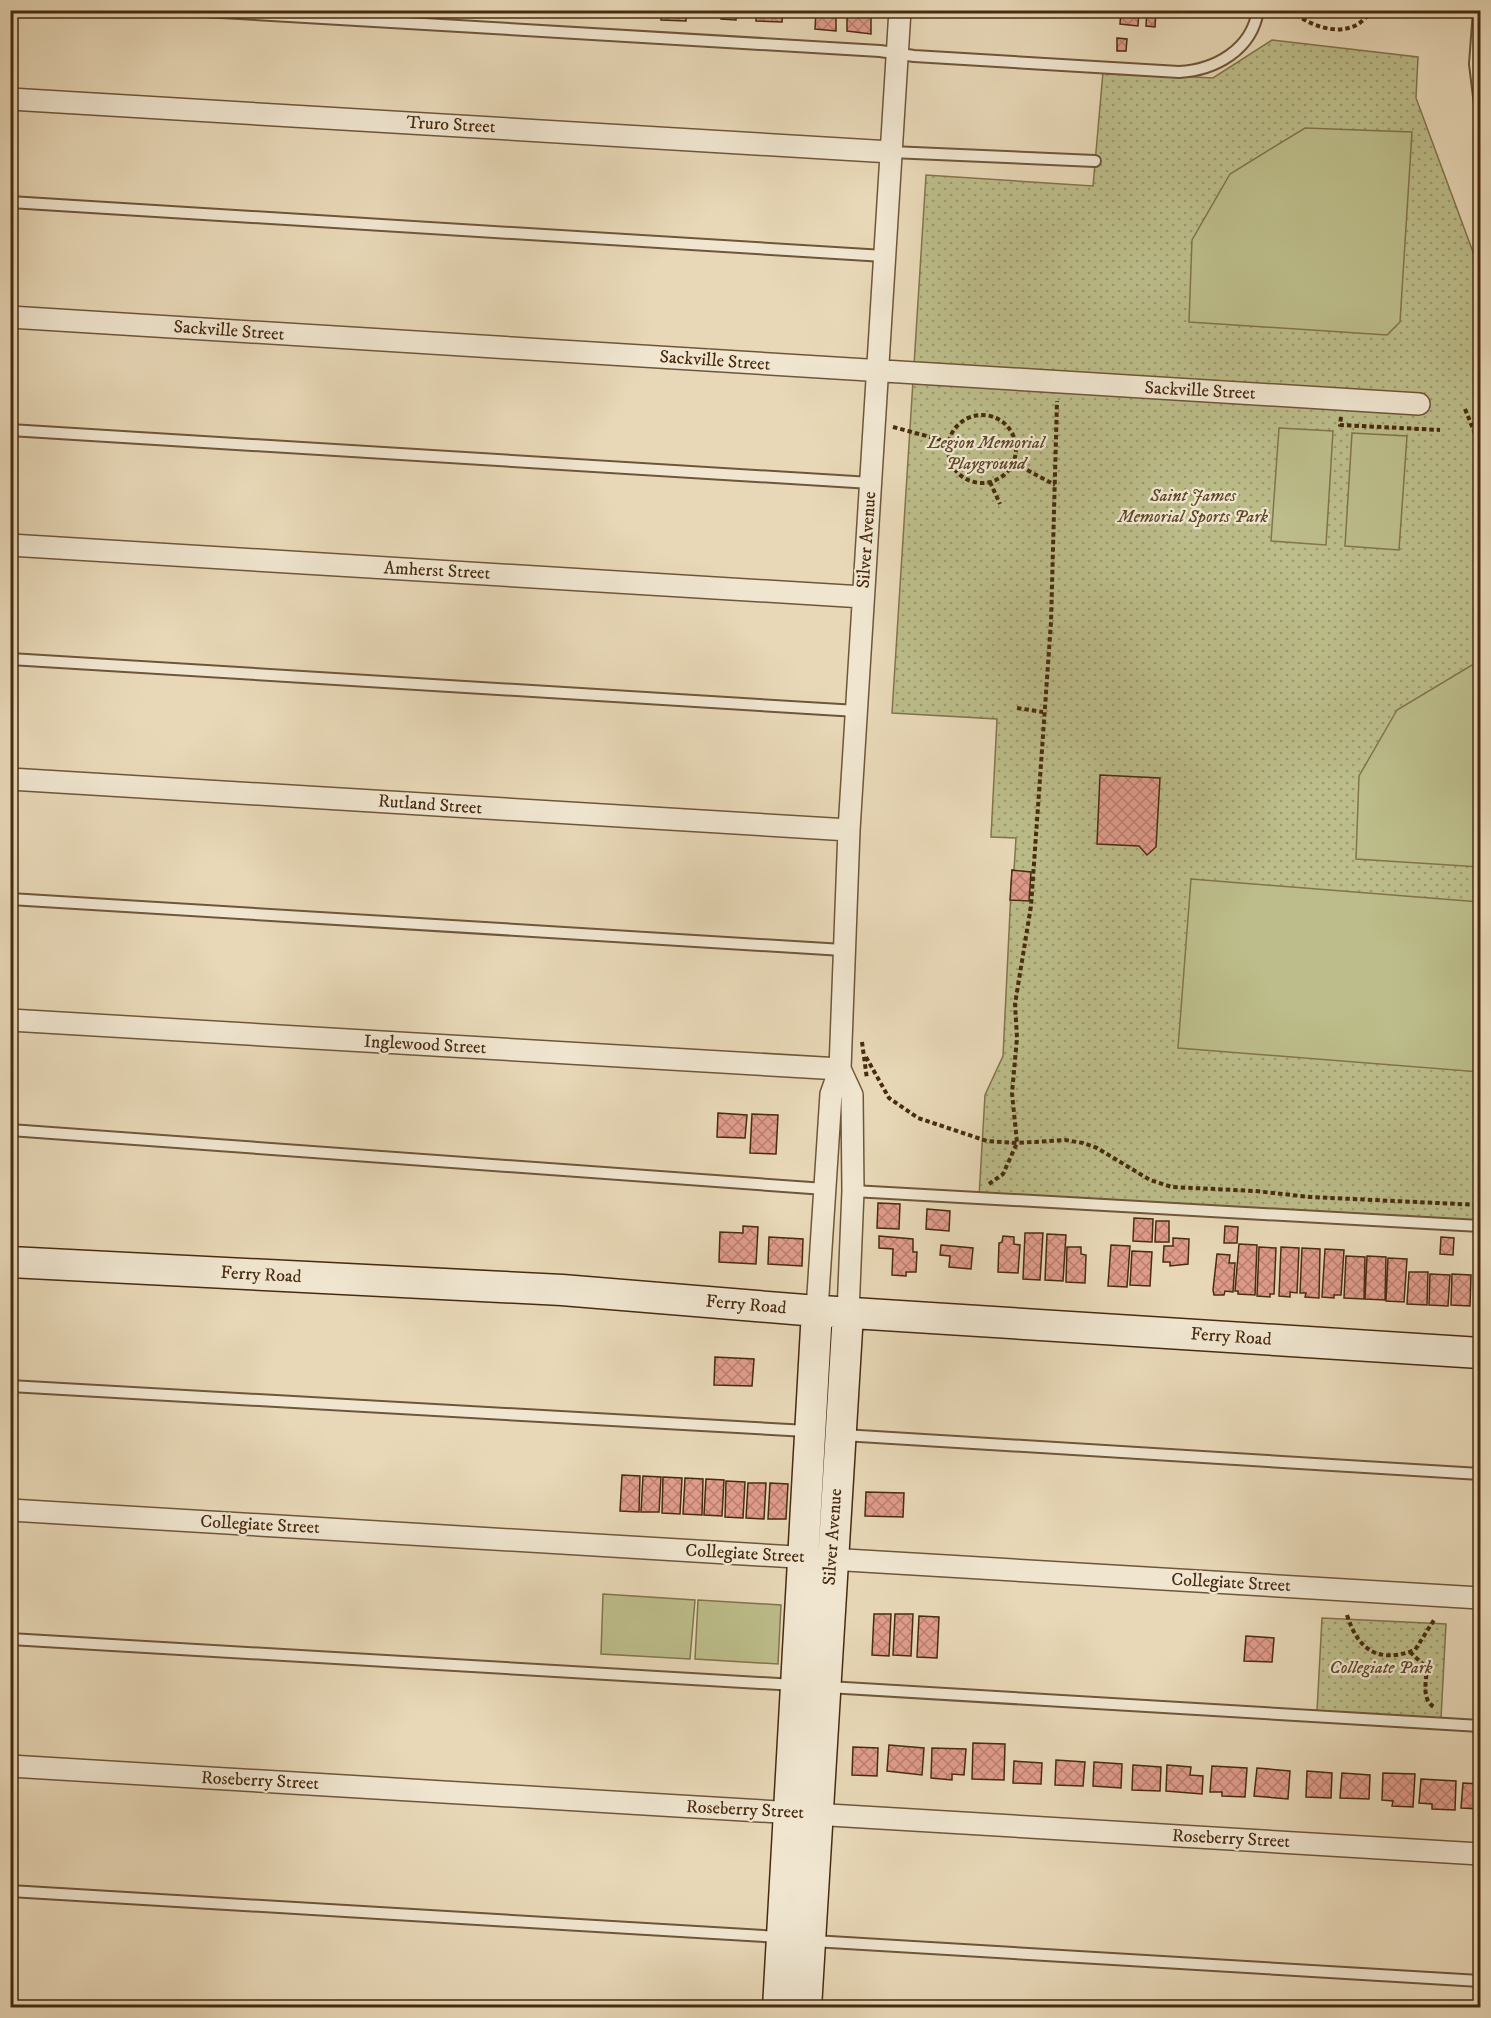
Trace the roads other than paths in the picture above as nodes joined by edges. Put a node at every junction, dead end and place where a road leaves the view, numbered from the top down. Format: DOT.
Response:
graph roads {
  1 [pos="187,10"];
  2 [pos="900,10"];
  3 [pos="1258,10"];
  4 [pos="1479,10"];
  5 [pos="898,54"];
  6 [pos="10,99"];
  7 [pos="1480,105"];
  8 [pos="891,152"];
  9 [pos="1095,161"];
  10 [pos="10,202"];
  11 [pos="884,256"];
  12 [pos="10,317"];
  13 [pos="877,371"];
  14 [pos="1419,404"];
  15 [pos="10,430"];
  16 [pos="871,483"];
  17 [pos="10,545"];
  18 [pos="863,597"];
  19 [pos="10,659"];
  20 [pos="857,711"];
  21 [pos="10,779"];
  22 [pos="849,831"];
  23 [pos="10,899"];
  24 [pos="843,950"];
  25 [pos="10,1020"];
  26 [pos="840,1069"];
  27 [pos="10,1130"];
  28 [pos="825,1189"];
  29 [pos="853,1191"];
  30 [pos="1480,1226"];
  31 [pos="10,1262"];
  32 [pos="817,1310"];
  33 [pos="848,1313"];
  34 [pos="1480,1353"];
  35 [pos="10,1386"];
  36 [pos="810,1431"];
  37 [pos="840,1435"];
  38 [pos="1480,1474"];
  39 [pos="10,1510"];
  40 [pos="817,1558"];
  41 [pos="1480,1598"];
  42 [pos="10,1639"];
  43 [pos="810,1686"];
  44 [pos="1480,1726"];
  45 [pos="10,1766"];
  46 [pos="803,1814"];
  47 [pos="1480,1854"];
  48 [pos="10,1891"];
  49 [pos="796,1939"];
  50 [pos="1480,1981"];
  51 [pos="778,2007"];
  52 [pos="806,2007"];
  1 -- 5 [label="lane"];
  2 -- 5 [label="street, Silver Avenue"];
  3 -- 5 [label="lane"];
  4 -- 7 [label="lane"];
  5 -- 8 [label="street, Silver Avenue"];
  6 -- 8 [label="street, Truro Street"];
  8 -- 9 [label="lane"];
  8 -- 11 [label="street, Silver Avenue"];
  10 -- 11 [label="lane"];
  11 -- 13 [label="street, Silver Avenue"];
  12 -- 13 [label="street, Sackville Street"];
  13 -- 14 [label="street, Sackville Street"];
  13 -- 16 [label="street, Silver Avenue"];
  15 -- 16 [label="lane"];
  16 -- 18 [label="street, Silver Avenue"];
  17 -- 18 [label="street, Amherst Street"];
  18 -- 20 [label="street, Silver Avenue"];
  19 -- 20 [label="lane"];
  20 -- 22 [label="street, Silver Avenue"];
  21 -- 22 [label="street, Rutland Street"];
  22 -- 24 [label="street, Silver Avenue"];
  23 -- 24 [label="lane"];
  24 -- 26 [label="street, Silver Avenue"];
  25 -- 26 [label="street, Inglewood Street"];
  26 -- 28 [label="street, Silver Avenue"];
  26 -- 29 [label="street, Silver Avenue"];
  27 -- 28 [label="lane"];
  28 -- 32 [label="street, Silver Avenue"];
  29 -- 30 [label="lane"];
  29 -- 33 [label="street, Silver Avenue"];
  31 -- 32 [label="main road, Ferry Road"];
  32 -- 33 [label="main road, Ferry Road"];
  32 -- 36 [label="main road, Silver Avenue"];
  33 -- 34 [label="main road, Ferry Road"];
  33 -- 37 [label="main road, Silver Avenue"];
  35 -- 36 [label="lane"];
  36 -- 40 [label="main road, Silver Avenue"];
  37 -- 38 [label="lane"];
  37 -- 40 [label="main road, Silver Avenue"];
  39 -- 40 [label="street, Collegiate Street"];
  40 -- 41 [label="street, Collegiate Street"];
  40 -- 43 [label="main road, Silver Avenue"];
  42 -- 43 [label="lane"];
  43 -- 44 [label="lane"];
  43 -- 46 [label="main road, Silver Avenue"];
  45 -- 46 [label="street, Roseberry Street"];
  46 -- 47 [label="street, Roseberry Street"];
  46 -- 49 [label="main road, Silver Avenue"];
  48 -- 49 [label="lane"];
  49 -- 50 [label="lane"];
  49 -- 51 [label="main road, Silver Avenue"];
  49 -- 52 [label="main road, Silver Avenue"];
}
